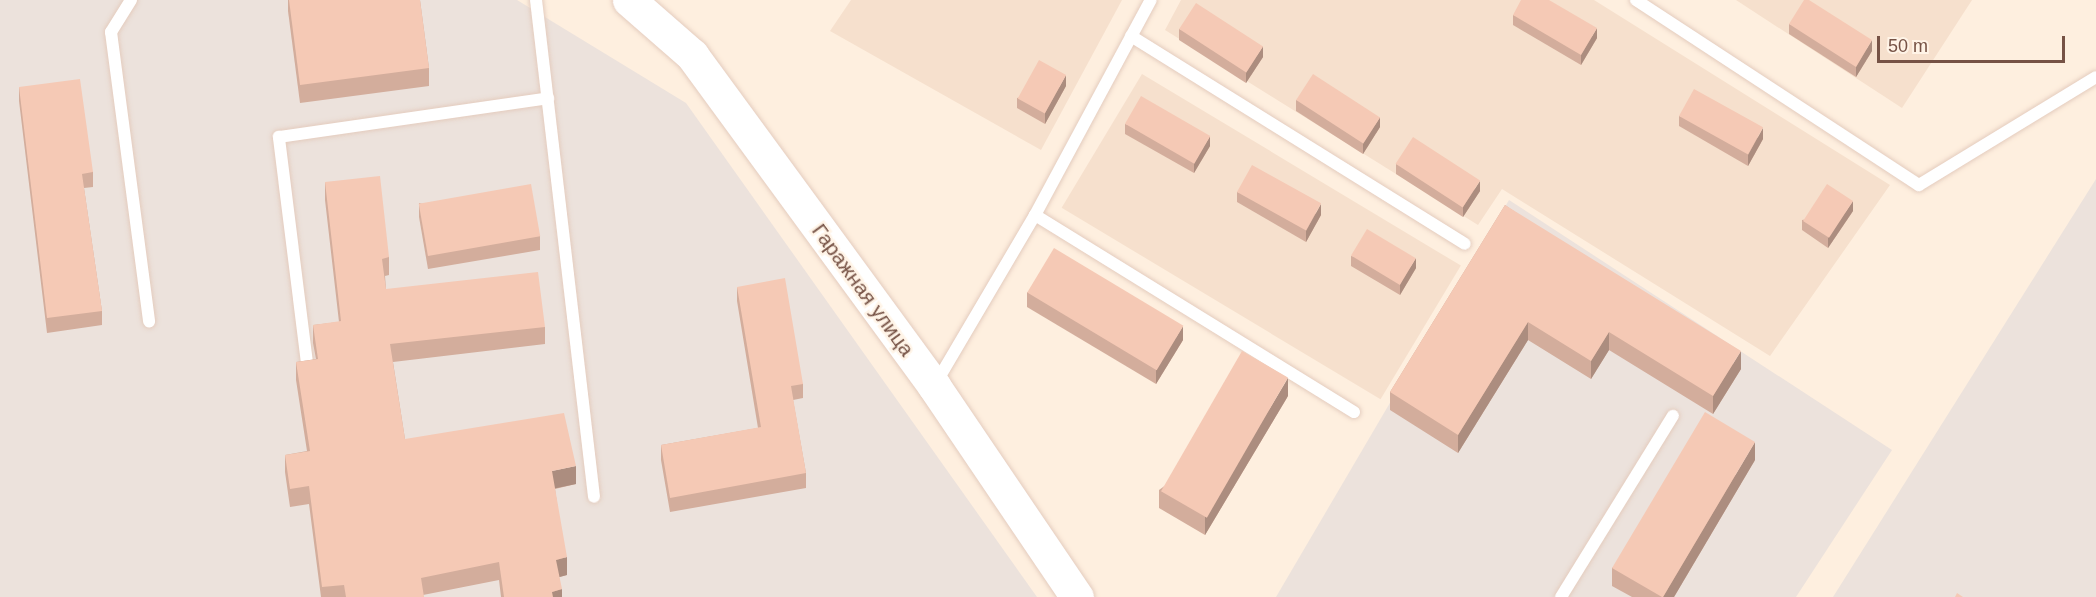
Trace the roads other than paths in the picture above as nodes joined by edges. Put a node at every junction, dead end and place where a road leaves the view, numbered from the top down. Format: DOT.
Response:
graph roads {
  1 [pos="131,0"];
  2 [pos="536,0"];
  3 [pos="629,0"];
  4 [pos="1151,0"];
  5 [pos="1636,0"];
  6 [pos="1131,36"];
  7 [pos="2096,77"];
  8 [pos="548,98"];
  9 [pos="1035,215"];
  10 [pos="1465,244"];
  11 [pos="149,322"];
  12 [pos="307,363"];
  13 [pos="934,386"];
  14 [pos="1354,412"];
  15 [pos="1673,416"];
  16 [pos="594,497"];
  17 [pos="1077,597"];
  18 [pos="1561,597"];
  1 -- 11 [label="lane"];
  2 -- 8 [label="lane"];
  3 -- 13 [label="street, Гаражная улица"];
  4 -- 6 [label="lane"];
  5 -- 7 [label="lane"];
  6 -- 9 [label="lane"];
  6 -- 10 [label="lane"];
  8 -- 12 [label="lane"];
  8 -- 16 [label="lane"];
  9 -- 13 [label="lane"];
  9 -- 14 [label="lane"];
  13 -- 17 [label="street, Гаражная улица"];
  15 -- 18 [label="lane"];
}
